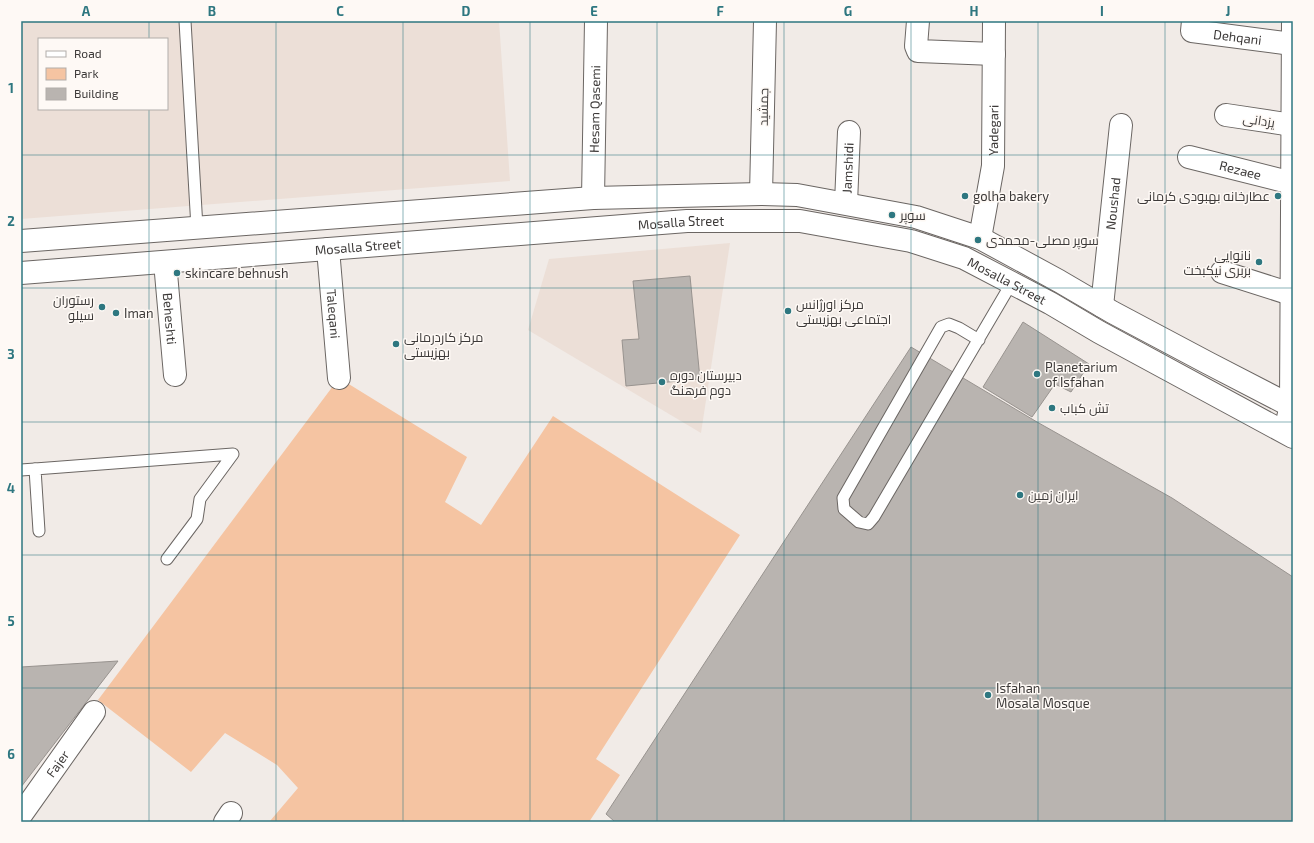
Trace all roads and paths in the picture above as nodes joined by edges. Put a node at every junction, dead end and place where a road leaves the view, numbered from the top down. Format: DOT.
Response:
graph roads {
  1 [pos="185,21"];
  2 [pos="596,21"];
  3 [pos="765,21"];
  4 [pos="918,21"];
  5 [pos="994,21"];
  6 [pos="1193,21"];
  7 [pos="1293,21"];
  8 [pos="1292,44"];
  9 [pos="994,54"];
  10 [pos="1226,115"];
  11 [pos="1121,125"];
  12 [pos="1292,125"];
  13 [pos="849,132"];
  14 [pos="1189,157"];
  15 [pos="1292,183"];
  16 [pos="761,194"];
  17 [pos="593,198"];
  18 [pos="846,203"];
  19 [pos="1292,212"];
  20 [pos="197,228"];
  21 [pos="980,238"];
  22 [pos="21,241"];
  23 [pos="328,249"];
  24 [pos="199,259"];
  25 [pos="164,262"];
  26 [pos="1222,272"];
  27 [pos="21,273"];
  28 [pos="1011,284"];
  29 [pos="1291,294"];
  30 [pos="1102,306"];
  31 [pos="979,340"];
  32 [pos="175,375"];
  33 [pos="339,378"];
  34 [pos="1292,406"];
  35 [pos="1289,435"];
  36 [pos="35,469"];
  37 [pos="21,470"];
  38 [pos="39,531"];
  39 [pos="167,559"];
  40 [pos="94,712"];
  41 [pos="21,815"];
  1 -- 20 [label="lane"];
  2 -- 17 [label="main road, Hesam Qasemi"];
  3 -- 16 [label="main road, جمشید"];
  4 -- 9 [label="main road"];
  5 -- 9 [label="main road, Yadegari"];
  6 -- 8 [label="main road, Dehqani"];
  7 -- 8 [label="main road"];
  8 -- 12 [label="main road"];
  9 -- 21 [label="main road, Yadegari"];
  10 -- 12 [label="main road, یزدانی"];
  11 -- 30 [label="main road, Noushad"];
  12 -- 15 [label="main road"];
  13 -- 18 [label="main road, Jamshidi"];
  14 -- 15 [label="main road, Rezaee"];
  15 -- 19 [label="main road"];
  16 -- 17 [label="main road, Mosalla Street"];
  16 -- 18 [label="main road, Mosalla Street"];
  17 -- 20 [label="main road, Mosalla Street"];
  18 -- 21 [label="main road, Mosalla Street"];
  19 -- 29 [label="main road"];
  20 -- 22 [label="main road, Mosalla Street"];
  20 -- 24 [label="main road"];
  21 -- 30 [label="main road, Mosalla Street"];
  23 -- 24 [label="main road, Mosalla Street"];
  23 -- 28 [label="main road, Mosalla Street"];
  23 -- 33 [label="main road, Taleqani"];
  24 -- 25 [label="main road, Mosalla Street"];
  25 -- 27 [label="main road, Mosalla Street"];
  25 -- 32 [label="main road, Beheshti"];
  26 -- 29 [label="main road"];
  28 -- 31 [label="lane"];
  28 -- 35 [label="main road, Mosalla Street"];
  29 -- 34 [label="main road"];
  30 -- 34 [label="main road, Mosalla Street"];
  31 -- 31 [label="lane"];
  34 -- 35 [label="main road"];
  36 -- 37 [label="lane"];
  36 -- 38 [label="lane"];
  36 -- 39 [label="lane"];
  40 -- 41 [label="main road, Fajer"];
}
